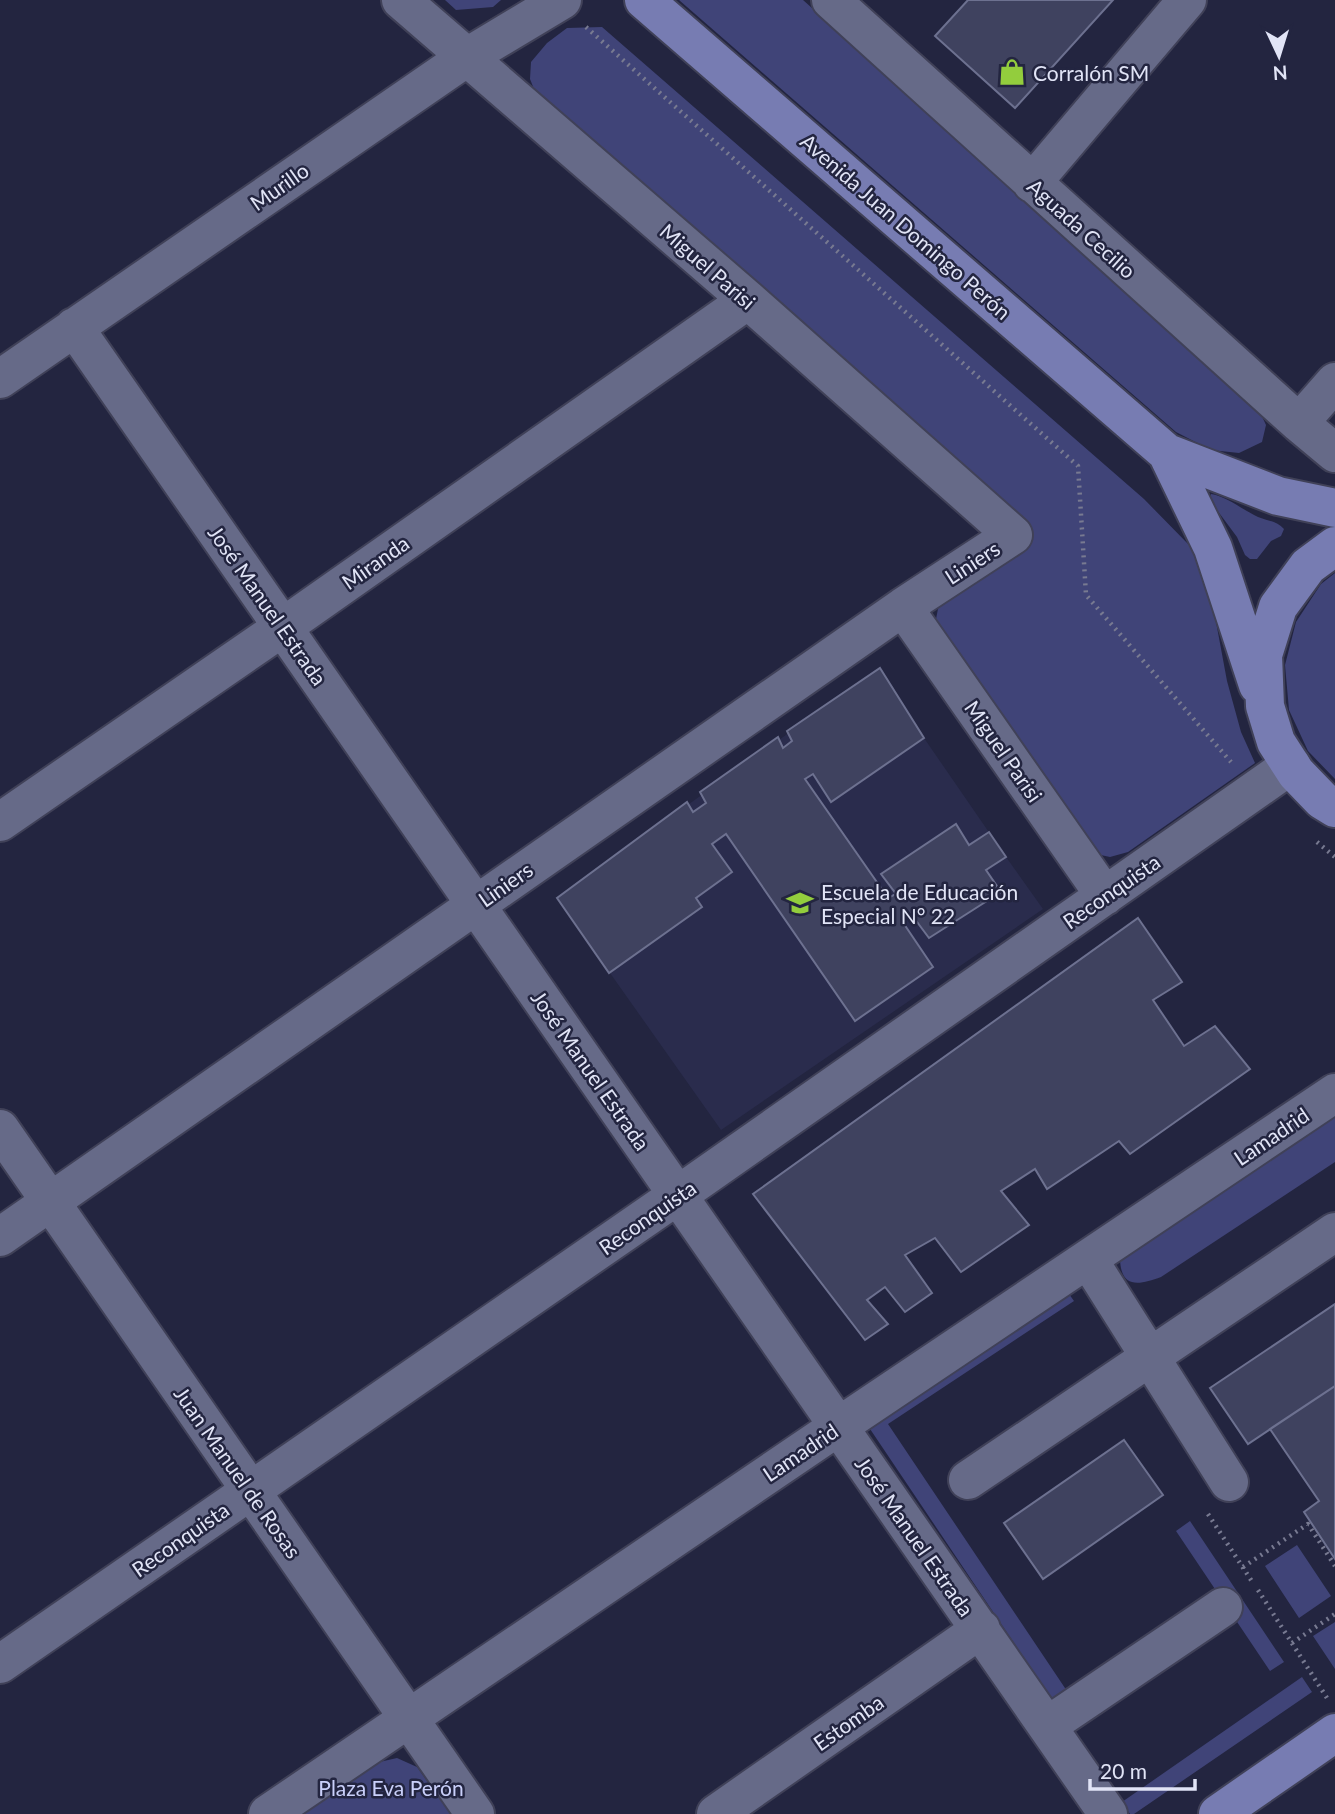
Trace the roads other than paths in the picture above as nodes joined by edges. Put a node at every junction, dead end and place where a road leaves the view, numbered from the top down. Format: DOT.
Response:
graph roads {
  1 [pos="401,0"];
  2 [pos="645,0"];
  3 [pos="831,0"];
  4 [pos="1187,0"];
  5 [pos="561,1"];
  6 [pos="467,57"];
  7 [pos="1031,183"];
  8 [pos="748,300"];
  9 [pos="74,327"];
  10 [pos="0,379"];
  11 [pos="1335,382"];
  12 [pos="1299,423"];
  13 [pos="1167,453"];
  14 [pos="1335,453"];
  15 [pos="1335,508"];
  16 [pos="1013,535"];
  17 [pos="1335,546"];
  18 [pos="903,607"];
  19 [pos="283,627"];
  20 [pos="1265,706"];
  21 [pos="1291,765"];
  22 [pos="1327,815"];
  23 [pos="0,822"];
  24 [pos="1105,896"];
  25 [pos="476,904"];
  26 [pos="1335,1093"];
  27 [pos="0,1129"];
  28 [pos="678,1195"];
  29 [pos="50,1201"];
  30 [pos="1335,1232"];
  31 [pos="0,1237"];
  32 [pos="1088,1259"];
  33 [pos="1150,1357"];
  34 [pos="839,1426"];
  35 [pos="968,1479"];
  36 [pos="1229,1482"];
  37 [pos="251,1490"];
  38 [pos="1223,1607"];
  39 [pos="981,1629"];
  40 [pos="0,1664"];
  41 [pos="409,1718"];
  42 [pos="1333,1718"];
  43 [pos="1047,1726"];
  44 [pos="268,1814"];
  45 [pos="475,1814"];
  46 [pos="716,1814"];
  47 [pos="1108,1814"];
  48 [pos="1218,1814"];
  1 -- 6 [label="street, Miguel Parisi"];
  2 -- 13 [label="main road, Avenida Juan Domingo Perón"];
  3 -- 7 [label="street, Aguada Cecilio"];
  4 -- 7 [label="street"];
  5 -- 6 [label="street, Murillo"];
  6 -- 8 [label="street, Miguel Parisi"];
  6 -- 9 [label="street, Murillo"];
  7 -- 12 [label="street, Aguada Cecilio"];
  8 -- 16 [label="street, Miguel Parisi"];
  8 -- 19 [label="street, Miranda"];
  9 -- 10 [label="street, Murillo"];
  9 -- 19 [label="street, José Manuel Estrada"];
  11 -- 12 [label="street"];
  12 -- 14 [label="street, Aguada Cecilio"];
  13 -- 15 [label="main road, Avenida Juan Domingo Perón"];
  13 -- 20 [label="main road, Avenida Juan Domingo Perón"];
  16 -- 18 [label="street, Liniers"];
  17 -- 20 [label="main road, Avenida Juan Domingo Perón"];
  18 -- 24 [label="street, Miguel Parisi"];
  18 -- 25 [label="street, Liniers"];
  19 -- 23 [label="street, Miranda"];
  19 -- 25 [label="street, José Manuel Estrada"];
  20 -- 21 [label="main road, Avenida Juan Domingo Perón"];
  21 -- 22 [label="main road, Avenida Juan Domingo Perón"];
  21 -- 24 [label="street, Reconquista"];
  24 -- 28 [label="street, Reconquista"];
  25 -- 28 [label="street, José Manuel Estrada"];
  25 -- 29 [label="street, Liniers"];
  26 -- 32 [label="street, Lamadrid"];
  27 -- 29 [label="street, Juan Manuel de Rosas"];
  28 -- 34 [label="street, José Manuel Estrada"];
  28 -- 37 [label="street, Reconquista"];
  29 -- 31 [label="street, Liniers"];
  29 -- 37 [label="street, Juan Manuel de Rosas"];
  30 -- 33 [label="street"];
  32 -- 33 [label="street"];
  32 -- 34 [label="street, Lamadrid"];
  33 -- 35 [label="street"];
  33 -- 36 [label="street"];
  34 -- 39 [label="street, José Manuel Estrada"];
  34 -- 41 [label="street, Lamadrid"];
  37 -- 40 [label="street, Reconquista"];
  37 -- 41 [label="street, Juan Manuel de Rosas"];
  38 -- 43 [label="street"];
  39 -- 43 [label="street, José Manuel Estrada"];
  39 -- 46 [label="street, Estomba"];
  41 -- 44 [label="street, Lamadrid"];
  41 -- 45 [label="street, Juan Manuel de Rosas"];
  42 -- 48 [label="main road"];
  43 -- 47 [label="street, José Manuel Estrada"];
}
